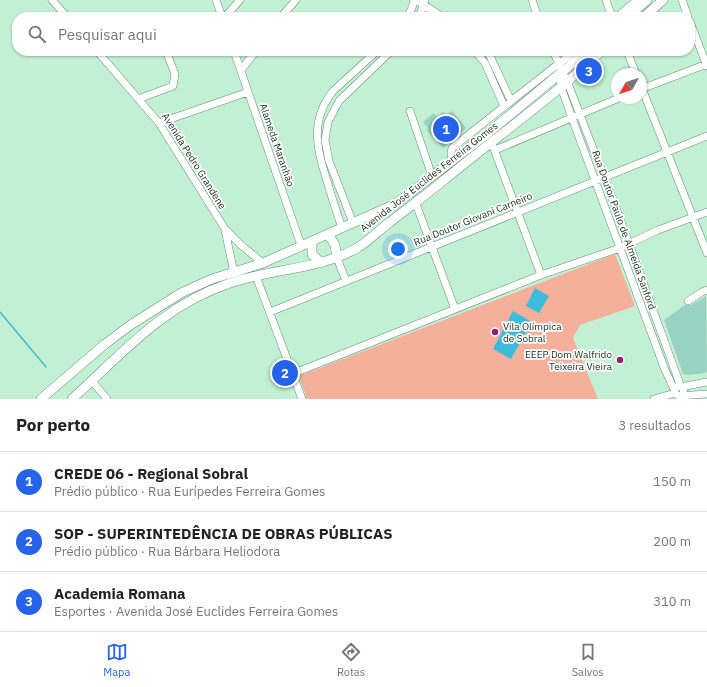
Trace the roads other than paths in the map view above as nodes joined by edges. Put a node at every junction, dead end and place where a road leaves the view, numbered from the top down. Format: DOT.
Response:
graph roads {
  1 [pos="52,0"];
  2 [pos="216,0"];
  3 [pos="240,0"];
  4 [pos="296,0"];
  5 [pos="416,0"];
  6 [pos="532,0"];
  7 [pos="606,0"];
  8 [pos="637,0"];
  9 [pos="647,0"];
  10 [pos="664,0"];
  11 [pos="682,0"];
  12 [pos="425,3"];
  13 [pos="412,8"];
  14 [pos="63,12"];
  15 [pos="221,12"];
  16 [pos="228,12"];
  17 [pos="285,12"];
  18 [pos="410,12"];
  19 [pos="417,12"];
  20 [pos="436,12"];
  21 [pos="536,12"];
  22 [pos="610,12"];
  23 [pos="623,12"];
  24 [pos="634,12"];
  25 [pos="650,12"];
  26 [pos="686,12"];
  27 [pos="695,35"];
  28 [pos="101,56"];
  29 [pos="168,56"];
  30 [pos="236,56"];
  31 [pos="252,56"];
  32 [pos="372,56"];
  33 [pos="385,56"];
  34 [pos="479,56"];
  35 [pos="491,56"];
  36 [pos="555,56"];
  37 [pos="571,56"];
  38 [pos="580,56"];
  39 [pos="596,56"];
  40 [pos="629,56"];
  41 [pos="707,65"];
  42 [pos="634,68"];
  43 [pos="241,70"];
  44 [pos="561,70"];
  45 [pos="355,71"];
  46 [pos="361,78"];
  47 [pos="564,84"];
  48 [pos="539,86"];
  49 [pos="647,86"];
  50 [pos="248,92"];
  51 [pos="138,99"];
  52 [pos="511,101"];
  53 [pos="611,101"];
  54 [pos="647,103"];
  55 [pos="504,106"];
  56 [pos="410,111"];
  57 [pos="579,115"];
  58 [pos="572,118"];
  59 [pos="159,123"];
  60 [pos="319,125"];
  61 [pos="327,127"];
  62 [pos="707,136"];
  63 [pos="493,146"];
  64 [pos="318,151"];
  65 [pos="667,152"];
  66 [pos="327,153"];
  67 [pos="452,160"];
  68 [pos="432,176"];
  69 [pos="604,177"];
  70 [pos="595,181"];
  71 [pos="416,204"];
  72 [pos="518,212"];
  73 [pos="707,212"];
  74 [pos="693,218"];
  75 [pos="353,223"];
  76 [pos="342,228"];
  77 [pos="225,229"];
  78 [pos="328,234"];
  79 [pos="312,241"];
  80 [pos="629,243"];
  81 [pos="301,245"];
  82 [pos="432,246"];
  83 [pos="620,248"];
  84 [pos="707,253"];
  85 [pos="336,258"];
  86 [pos="263,263"];
  87 [pos="321,263"];
  88 [pos="234,272"];
  89 [pos="541,275"];
  90 [pos="256,276"];
  91 [pos="346,281"];
  92 [pos="707,290"];
  93 [pos="688,301"];
  94 [pos="455,309"];
  95 [pos="270,312"];
  96 [pos="292,374"];
  97 [pos="92,381"];
  98 [pos="707,382"];
  99 [pos="677,394"];
  100 [pos="707,394"];
  101 [pos="41,399"];
  102 [pos="72,399"];
  103 [pos="107,399"];
  104 [pos="302,399"];
  105 [pos="654,399"];
  1 -- 14 [label="street"];
  2 -- 15 [label="street"];
  3 -- 16 [label="street"];
  4 -- 17 [label="street"];
  5 -- 12 [label="street"];
  5 -- 13 [label="street"];
  6 -- 21 [label="street"];
  7 -- 22 [label="street"];
  8 -- 23 [label="street"];
  9 -- 24 [label="main road"];
  10 -- 25 [label="main road"];
  11 -- 26 [label="street"];
  12 -- 20 [label="street"];
  13 -- 18 [label="street"];
  13 -- 19 [label="street"];
  27 -- 41 [label="street"];
  28 -- 51 [label="street, Avenida Pedro Grandene"];
  29 -- 51 [label="street"];
  30 -- 43 [label="street, Alameda Maranhão"];
  31 -- 43 [label="street"];
  32 -- 45 [label="street"];
  33 -- 46 [label="street"];
  34 -- 55 [label="street"];
  35 -- 52 [label="street"];
  36 -- 44 [label="street, Rua Doutor Paulo de Almeida Sanford"];
  37 -- 44 [label="street"];
  38 -- 44 [label="main road, Avenida José Euclides Ferreira Gomes"];
  39 -- 47 [label="main road, Avenida José Euclides Ferreira Gomes"];
  40 -- 42 [label="street"];
  41 -- 49 [label="street"];
  43 -- 50 [label="street, Alameda Maranhão"];
  44 -- 47 [label="street, Rua Doutor Paulo de Almeida Sanford"];
  44 -- 48 [label="main road, Avenida José Euclides Ferreira Gomes"];
  45 -- 46 [label="street"];
  45 -- 60 [label="street"];
  46 -- 61 [label="street"];
  47 -- 57 [label="street, Rua Doutor Paulo de Almeida Sanford"];
  47 -- 58 [label="street, Rua Doutor Paulo de Almeida Sanford"];
  47 -- 63 [label="main road, Avenida José Euclides Ferreira Gomes"];
  48 -- 52 [label="street"];
  48 -- 67 [label="main road, Avenida José Euclides Ferreira Gomes"];
  50 -- 59 [label="street"];
  50 -- 81 [label="street, Alameda Maranhão"];
  51 -- 59 [label="street, Avenida Pedro Grandene"];
  52 -- 55 [label="street"];
  53 -- 57 [label="street"];
  54 -- 65 [label="street"];
  55 -- 67 [label="street"];
  56 -- 68 [label="street"];
  57 -- 58 [label="street"];
  57 -- 69 [label="street, Rua Doutor Paulo de Almeida Sanford"];
  58 -- 63 [label="street"];
  58 -- 70 [label="street, Rua Doutor Paulo de Almeida Sanford"];
  59 -- 77 [label="street, Avenida Pedro Grandene"];
  60 -- 61 [label="street"];
  60 -- 64 [label="street"];
  61 -- 66 [label="street"];
  62 -- 65 [label="street, Rua Doutor Giovani Carneiro"];
  63 -- 71 [label="main road, Avenida José Euclides Ferreira Gomes"];
  63 -- 72 [label="street"];
  64 -- 66 [label="street"];
  64 -- 76 [label="street"];
  65 -- 69 [label="street, Rua Doutor Giovani Carneiro"];
  65 -- 74 [label="street"];
  66 -- 75 [label="street"];
  67 -- 68 [label="main road, Avenida José Euclides Ferreira Gomes"];
  68 -- 75 [label="main road, Avenida José Euclides Ferreira Gomes"];
  69 -- 70 [label="street, Rua Doutor Giovani Carneiro"];
  69 -- 80 [label="street, Rua Doutor Paulo de Almeida Sanford"];
  70 -- 72 [label="street, Rua Doutor Giovani Carneiro"];
  70 -- 83 [label="street, Rua Doutor Paulo de Almeida Sanford"];
  71 -- 82 [label="street"];
  71 -- 85 [label="main road, Avenida José Euclides Ferreira Gomes"];
  72 -- 82 [label="street, Rua Doutor Giovani Carneiro"];
  72 -- 89 [label="street"];
  73 -- 74 [label="street"];
  74 -- 80 [label="street"];
  74 -- 84 [label="street"];
  75 -- 76 [label="main road, Avenida José Euclides Ferreira Gomes"];
  76 -- 78 [label="main road, Avenida José Euclides Ferreira Gomes"];
  77 -- 86 [label="street, Avenida Pedro Grandene"];
  77 -- 88 [label="street, Avenida Pedro Grandene"];
  78 -- 79 [label="main road, Avenida José Euclides Ferreira Gomes"];
  78 -- 85 [label="main road"];
  79 -- 81 [label="main road, Avenida José Euclides Ferreira Gomes"];
  79 -- 87 [label="main road"];
  80 -- 83 [label="street"];
  80 -- 99 [label="street, Rua Doutor Paulo de Almeida Sanford"];
  81 -- 86 [label="main road, Avenida José Euclides Ferreira Gomes"];
  82 -- 91 [label="street, Rua Doutor Giovani Carneiro"];
  82 -- 94 [label="street"];
  83 -- 89 [label="street"];
  83 -- 99 [label="street, Rua Doutor Paulo de Almeida Sanford"];
  85 -- 87 [label="main road, Avenida José Euclides Ferreira Gomes"];
  85 -- 91 [label="street"];
  86 -- 88 [label="main road, Avenida José Euclides Ferreira Gomes"];
  87 -- 90 [label="main road, Avenida José Euclides Ferreira Gomes"];
  88 -- 101 [label="main road, Avenida José Euclides Ferreira Gomes"];
  89 -- 94 [label="street"];
  90 -- 95 [label="street"];
  90 -- 97 [label="main road, Avenida José Euclides Ferreira Gomes"];
  91 -- 95 [label="street, Rua Doutor Giovani Carneiro"];
  92 -- 93 [label="street"];
  94 -- 96 [label="street"];
  95 -- 96 [label="street"];
  96 -- 104 [label="street"];
  97 -- 102 [label="main road, Avenida José Euclides Ferreira Gomes"];
  97 -- 103 [label="street"];
  98 -- 99 [label="street"];
  99 -- 100 [label="street"];
  99 -- 105 [label="street"];
}
